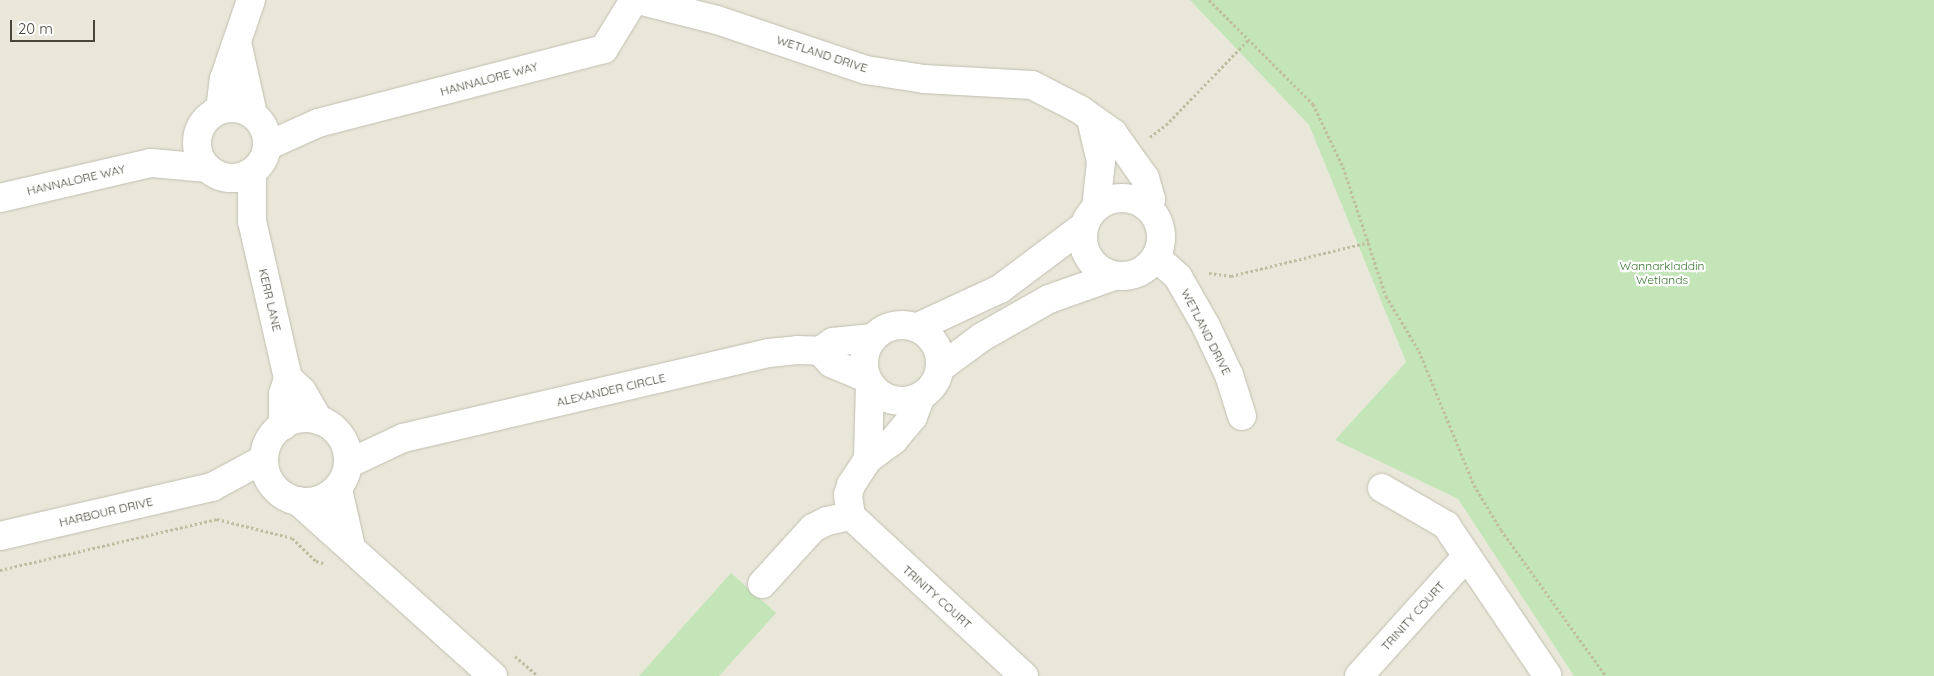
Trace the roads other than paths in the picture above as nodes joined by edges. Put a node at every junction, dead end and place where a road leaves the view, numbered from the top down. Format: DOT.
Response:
graph roads {
  1 [pos="251,0"];
  2 [pos="636,0"];
  3 [pos="238,42"];
  4 [pos="220,110"];
  5 [pos="1091,119"];
  6 [pos="261,128"];
  7 [pos="198,135"];
  8 [pos="151,163"];
  9 [pos="230,172"];
  10 [pos="0,198"];
  11 [pos="1149,209"];
  12 [pos="1090,217"];
  13 [pos="1156,257"];
  14 [pos="1114,276"];
  15 [pos="918,328"];
  16 [pos="872,338"];
  17 [pos="820,351"];
  18 [pos="940,368"];
  19 [pos="288,378"];
  20 [pos="868,382"];
  21 [pos="921,396"];
  22 [pos="1242,416"];
  23 [pos="319,421"];
  24 [pos="283,426"];
  25 [pos="341,437"];
  26 [pos="403,438"];
  27 [pos="264,459"];
  28 [pos="868,459"];
  29 [pos="348,464"];
  30 [pos="212,488"];
  31 [pos="1382,488"];
  32 [pos="338,489"];
  33 [pos="288,496"];
  34 [pos="851,516"];
  35 [pos="0,536"];
  36 [pos="341,555"];
  37 [pos="1467,556"];
  38 [pos="762,584"];
  39 [pos="1547,675"];
  40 [pos="493,676"];
  41 [pos="1024,676"];
  42 [pos="1359,676"];
  1 -- 3 [label="street"];
  2 -- 5 [label="street, WETLAND DRIVE"];
  2 -- 6 [label="street, HANNALORE WAY"];
  3 -- 4 [label="street"];
  3 -- 6 [label="street"];
  4 -- 6 [label="street"];
  4 -- 7 [label="street"];
  5 -- 11 [label="street, WETLAND DRIVE"];
  5 -- 12 [label="street"];
  6 -- 9 [label="street"];
  7 -- 8 [label="street, HANNALORE WAY"];
  7 -- 9 [label="street"];
  8 -- 9 [label="street, HANNALORE WAY"];
  8 -- 10 [label="street, HANNALORE WAY"];
  9 -- 19 [label="street, KERR LANE"];
  11 -- 12 [label="street"];
  11 -- 13 [label="street"];
  12 -- 14 [label="street"];
  12 -- 15 [label="street"];
  13 -- 14 [label="street"];
  13 -- 22 [label="street, WETLAND DRIVE"];
  14 -- 18 [label="street"];
  15 -- 16 [label="street"];
  15 -- 18 [label="street"];
  16 -- 17 [label="street, ALEXANDER CIRCLE"];
  16 -- 20 [label="street"];
  17 -- 20 [label="street"];
  17 -- 26 [label="street, ALEXANDER CIRCLE"];
  18 -- 21 [label="street"];
  19 -- 23 [label="street"];
  19 -- 24 [label="street, KERR LANE"];
  20 -- 21 [label="street"];
  20 -- 28 [label="street"];
  21 -- 28 [label="street"];
  23 -- 24 [label="street"];
  23 -- 25 [label="street"];
  24 -- 27 [label="street"];
  25 -- 26 [label="street, ALEXANDER CIRCLE"];
  25 -- 29 [label="street"];
  26 -- 29 [label="street, ALEXANDER CIRCLE"];
  27 -- 30 [label="street, HARBOUR DRIVE"];
  27 -- 33 [label="street"];
  28 -- 34 [label="street"];
  29 -- 32 [label="street"];
  30 -- 33 [label="street, HARBOUR DRIVE"];
  30 -- 35 [label="street, HARBOUR DRIVE"];
  31 -- 37 [label="street"];
  32 -- 33 [label="street"];
  32 -- 36 [label="street"];
  33 -- 36 [label="street"];
  34 -- 38 [label="street"];
  34 -- 41 [label="street, TRINITY COURT"];
  36 -- 40 [label="street"];
  37 -- 39 [label="street"];
  37 -- 42 [label="street, TRINITY COURT"];
}
